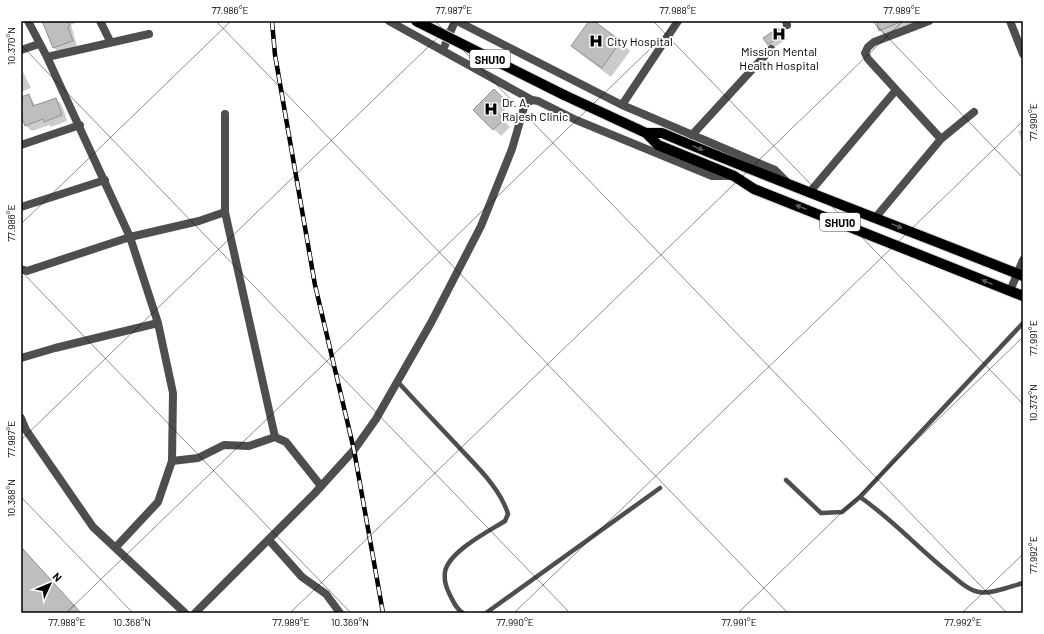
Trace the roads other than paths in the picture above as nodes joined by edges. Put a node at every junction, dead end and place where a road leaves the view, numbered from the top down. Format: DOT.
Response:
graph roads {
  1 [pos="28,21"];
  2 [pos="100,21"];
  3 [pos="390,21"];
  4 [pos="416,21"];
  5 [pos="456,21"];
  6 [pos="678,21"];
  7 [pos="928,21"];
  8 [pos="1010,21"];
  9 [pos="149,34"];
  10 [pos="110,42"];
  11 [pos="39,44"];
  12 [pos="771,49"];
  13 [pos="21,50"];
  14 [pos="443,50"];
  15 [pos="1023,54"];
  16 [pos="48,57"];
  17 [pos="896,90"];
  18 [pos="532,100"];
  19 [pos="622,105"];
  20 [pos="974,112"];
  21 [pos="225,114"];
  22 [pos="80,125"];
  23 [pos="646,133"];
  24 [pos="692,135"];
  25 [pos="941,139"];
  26 [pos="21,144"];
  27 [pos="734,176"];
  28 [pos="105,180"];
  29 [pos="790,186"];
  30 [pos="809,193"];
  31 [pos="21,207"];
  32 [pos="226,212"];
  33 [pos="876,217"];
  34 [pos="130,237"];
  35 [pos="1023,260"];
  36 [pos="21,269"];
  37 [pos="1020,274"];
  38 [pos="1010,291"];
  39 [pos="1023,296"];
  40 [pos="158,323"];
  41 [pos="1023,323"];
  42 [pos="21,358"];
  43 [pos="398,382"];
  44 [pos="21,418"];
  45 [pos="275,437"];
  46 [pos="172,461"];
  47 [pos="786,480"];
  48 [pos="322,486"];
  49 [pos="660,488"];
  50 [pos="860,497"];
  51 [pos="269,540"];
  52 [pos="116,547"];
  53 [pos="1023,583"];
  54 [pos="185,613"];
  55 [pos="195,613"];
  56 [pos="340,613"];
  57 [pos="463,613"];
  58 [pos="486,613"];
  1 -- 11 [label="street"];
  2 -- 10 [label="street"];
  3 -- 14 [label="street"];
  4 -- 23 [label="main road, SHU10, bridge"];
  5 -- 14 [label="street"];
  5 -- 19 [label="street"];
  6 -- 19 [label="street"];
  7 -- 17 [label="street"];
  8 -- 15 [label="street"];
  9 -- 10 [label="street"];
  10 -- 16 [label="street"];
  11 -- 13 [label="street"];
  11 -- 16 [label="street"];
  12 -- 24 [label="street"];
  14 -- 18 [label="street"];
  16 -- 22 [label="street"];
  17 -- 25 [label="street"];
  17 -- 30 [label="street"];
  18 -- 27 [label="street"];
  18 -- 43 [label="street"];
  19 -- 24 [label="street"];
  20 -- 25 [label="street"];
  21 -- 32 [label="street"];
  22 -- 26 [label="street"];
  22 -- 28 [label="street"];
  23 -- 27 [label="main road, SHU10"];
  23 -- 29 [label="main road, SHU10, one-way"];
  24 -- 29 [label="street"];
  25 -- 33 [label="street"];
  38 -- 27 [label="main road, SHU10, one-way"];
  28 -- 31 [label="street"];
  28 -- 34 [label="street"];
  29 -- 30 [label="main road, SHU10"];
  30 -- 33 [label="main road, SHU10"];
  32 -- 34 [label="street"];
  32 -- 45 [label="street"];
  33 -- 37 [label="main road, SHU10, one-way"];
  34 -- 36 [label="street"];
  34 -- 40 [label="street"];
  35 -- 37 [label="street"];
  37 -- 38 [label="street"];
  38 -- 39 [label="main road, SHU10"];
  40 -- 42 [label="street"];
  40 -- 46 [label="street"];
  41 -- 50 [label="lane"];
  43 -- 48 [label="street"];
  43 -- 57 [label="lane"];
  44 -- 52 [label="street"];
  45 -- 46 [label="street"];
  45 -- 48 [label="street"];
  46 -- 52 [label="street"];
  47 -- 50 [label="lane"];
  48 -- 51 [label="street"];
  49 -- 58 [label="lane"];
  50 -- 53 [label="lane"];
  51 -- 55 [label="street"];
  51 -- 56 [label="street"];
  52 -- 54 [label="street"];
}
